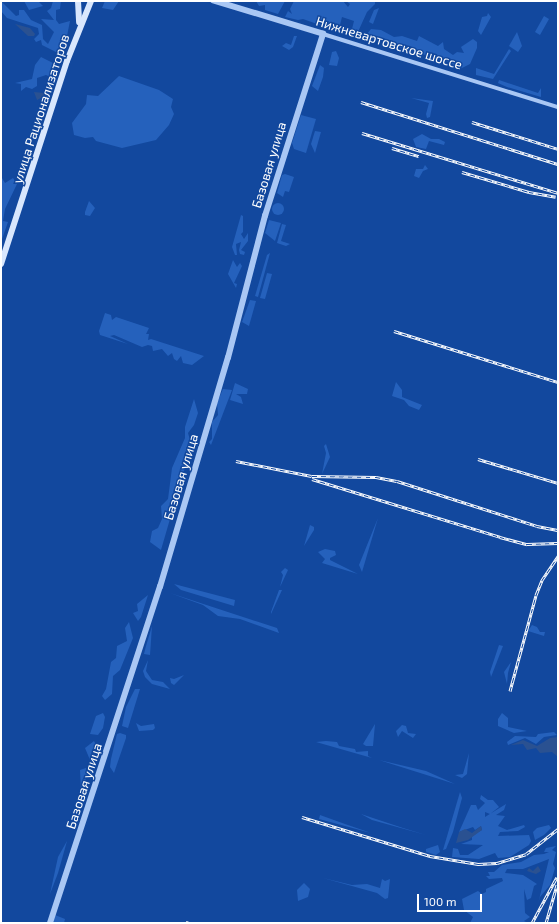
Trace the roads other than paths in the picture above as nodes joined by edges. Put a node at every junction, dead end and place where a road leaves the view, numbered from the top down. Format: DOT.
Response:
graph roads {
  1 [pos="78,1"];
  2 [pos="90,1"];
  3 [pos="214,1"];
  4 [pos="78,29"];
  5 [pos="323,34"];
  6 [pos="558,107"];
  7 [pos="1,264"];
  8 [pos="50,923"];
  1 -- 4 [label="main road"];
  2 -- 4 [label="main road"];
  3 -- 5 [label="street, Нижневартовское шоссе"];
  4 -- 7 [label="main road, улица Рационализаторов"];
  5 -- 6 [label="street, Нижневартовское шоссе"];
  5 -- 8 [label="street, Базовая улица"];
}
